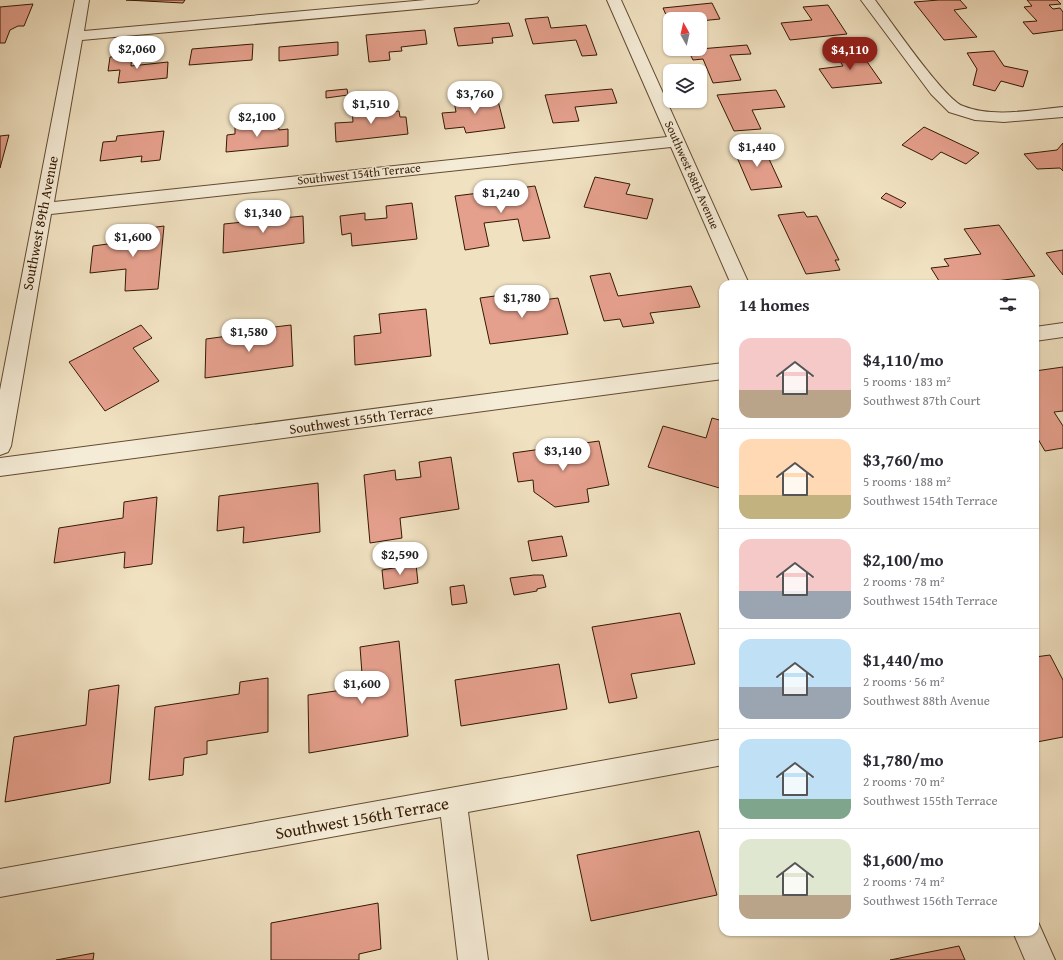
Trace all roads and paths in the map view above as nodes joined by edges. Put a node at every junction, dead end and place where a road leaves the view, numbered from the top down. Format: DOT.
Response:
graph roads {
  1 [pos="82,0"];
  2 [pos="472,0"];
  3 [pos="614,0"];
  4 [pos="868,0"];
  5 [pos="348,5"];
  6 [pos="75,36"];
  7 [pos="1063,112"];
  8 [pos="676,140"];
  9 [pos="43,209"];
  10 [pos="738,280"];
  11 [pos="1063,330"];
  12 [pos="1039,333"];
  13 [pos="719,372"];
  14 [pos="6,374"];
  15 [pos="0,446"];
  16 [pos="0,467"];
  17 [pos="719,753"];
  18 [pos="453,802"];
  19 [pos="0,883"];
  20 [pos="1030,936"];
  21 [pos="473,960"];
  22 [pos="1040,960"];
  1 -- 6 [label="street, Southwest 89th Avenue"];
  2 -- 5 [label="street"];
  3 -- 8 [label="street, Southwest 88th Avenue"];
  4 -- 7 [label="street"];
  5 -- 6 [label="street"];
  6 -- 9 [label="street, Southwest 89th Avenue"];
  8 -- 9 [label="street, Southwest 154th Terrace"];
  8 -- 10 [label="street, Southwest 88th Avenue"];
  9 -- 14 [label="street, Southwest 89th Avenue"];
  11 -- 12 [label="street"];
  13 -- 16 [label="street, Southwest 155th Terrace"];
  14 -- 15 [label="street, Southwest 89th Avenue"];
  17 -- 18 [label="street, Southwest 156th Terrace"];
  18 -- 19 [label="street, Southwest 156th Terrace"];
  18 -- 21 [label="street"];
  20 -- 22 [label="street"];
}
